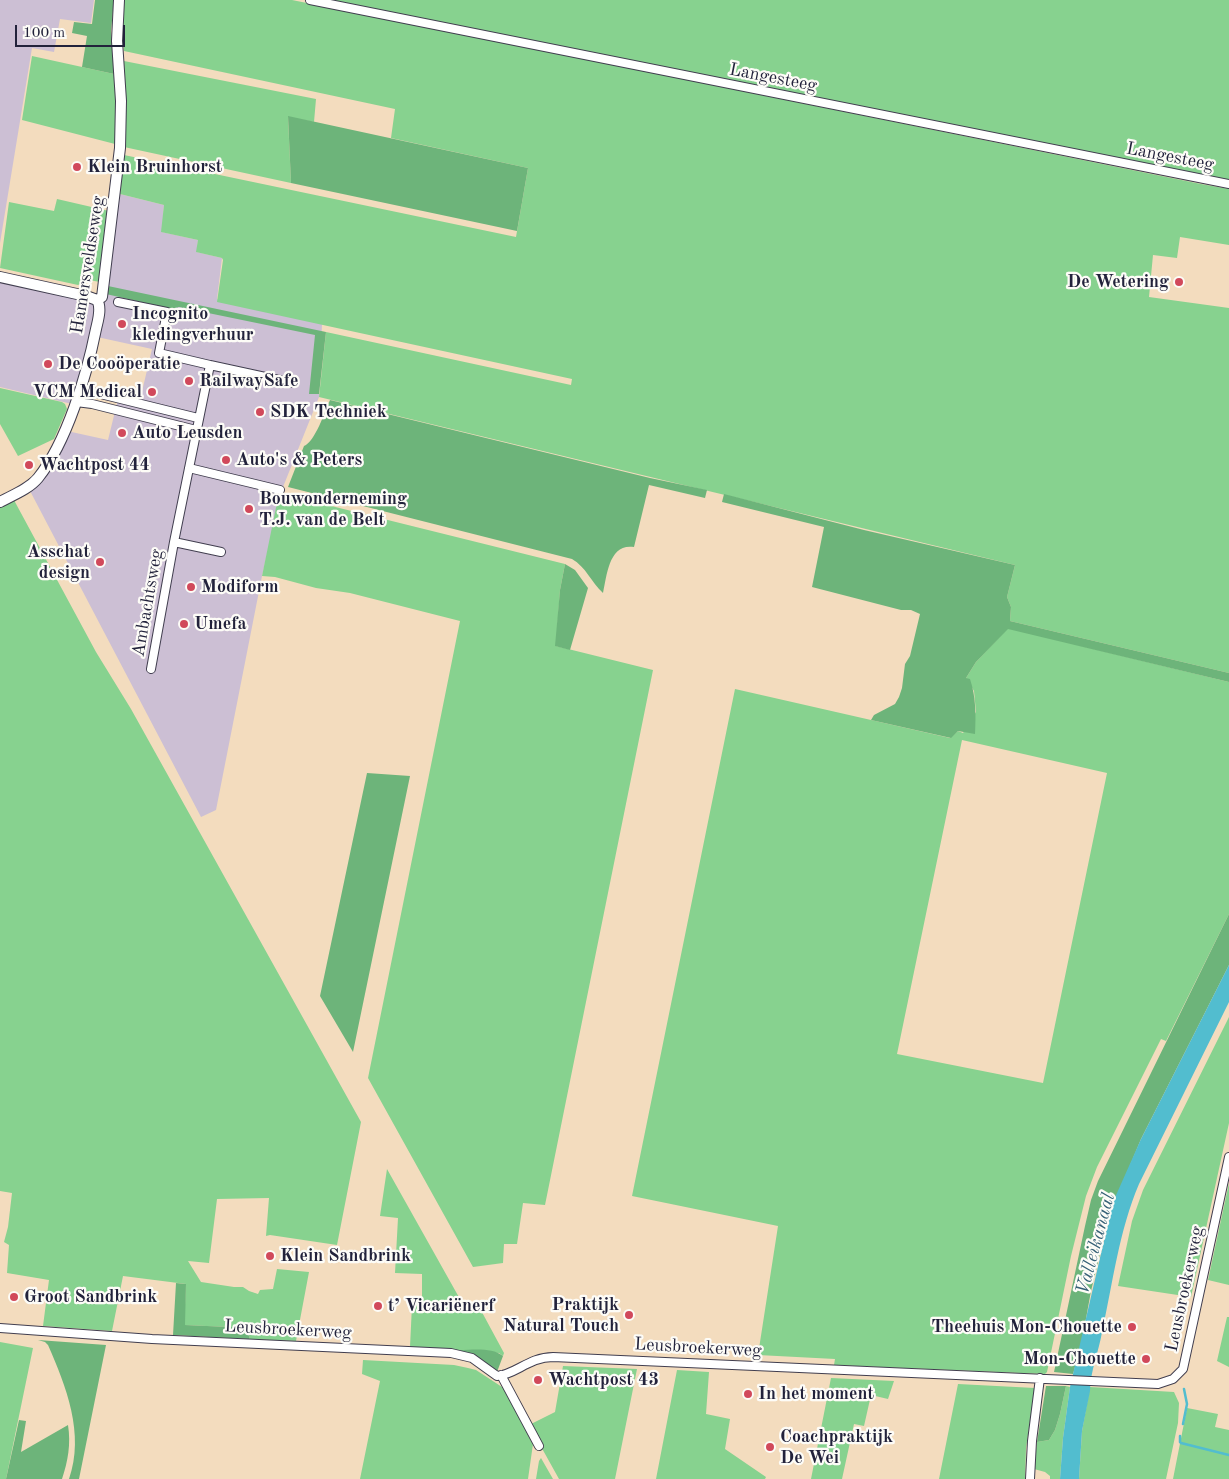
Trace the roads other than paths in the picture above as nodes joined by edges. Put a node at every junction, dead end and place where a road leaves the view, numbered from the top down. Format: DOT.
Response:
graph roads {
  1 [pos="119,0"];
  2 [pos="310,0"];
  3 [pos="1229,184"];
  4 [pos="0,277"];
  5 [pos="97,300"];
  6 [pos="118,302"];
  7 [pos="210,364"];
  8 [pos="293,383"];
  9 [pos="80,389"];
  10 [pos="76,402"];
  11 [pos="198,418"];
  12 [pos="196,430"];
  13 [pos="189,468"];
  14 [pos="280,490"];
  15 [pos="0,502"];
  16 [pos="174,542"];
  17 [pos="221,552"];
  18 [pos="151,669"];
  19 [pos="1229,1157"];
  20 [pos="0,1328"];
  21 [pos="501,1375"];
  22 [pos="1040,1378"];
  23 [pos="539,1446"];
  24 [pos="1030,1479"];
  1 -- 5 [label="street, Hamersveldseweg"];
  2 -- 3 [label="street, Langesteeg"];
  4 -- 5 [label="street"];
  5 -- 9 [label="street, Hamersveldseweg"];
  6 -- 7 [label="street"];
  7 -- 8 [label="street"];
  7 -- 11 [label="street, Ambachtsweg"];
  9 -- 10 [label="street, Hamersveldseweg"];
  9 -- 11 [label="street"];
  10 -- 12 [label="street"];
  10 -- 15 [label="street, Hamersveldseweg"];
  11 -- 12 [label="street, Ambachtsweg"];
  12 -- 13 [label="street, Ambachtsweg"];
  13 -- 14 [label="street"];
  13 -- 16 [label="street, Ambachtsweg"];
  16 -- 17 [label="street, Ambachtsweg"];
  16 -- 18 [label="street, Ambachtsweg"];
  19 -- 22 [label="street, Leusbroekerweg"];
  20 -- 21 [label="street, Leusbroekerweg"];
  21 -- 22 [label="street, Leusbroekerweg"];
  21 -- 23 [label="street"];
  22 -- 24 [label="street"];
}
